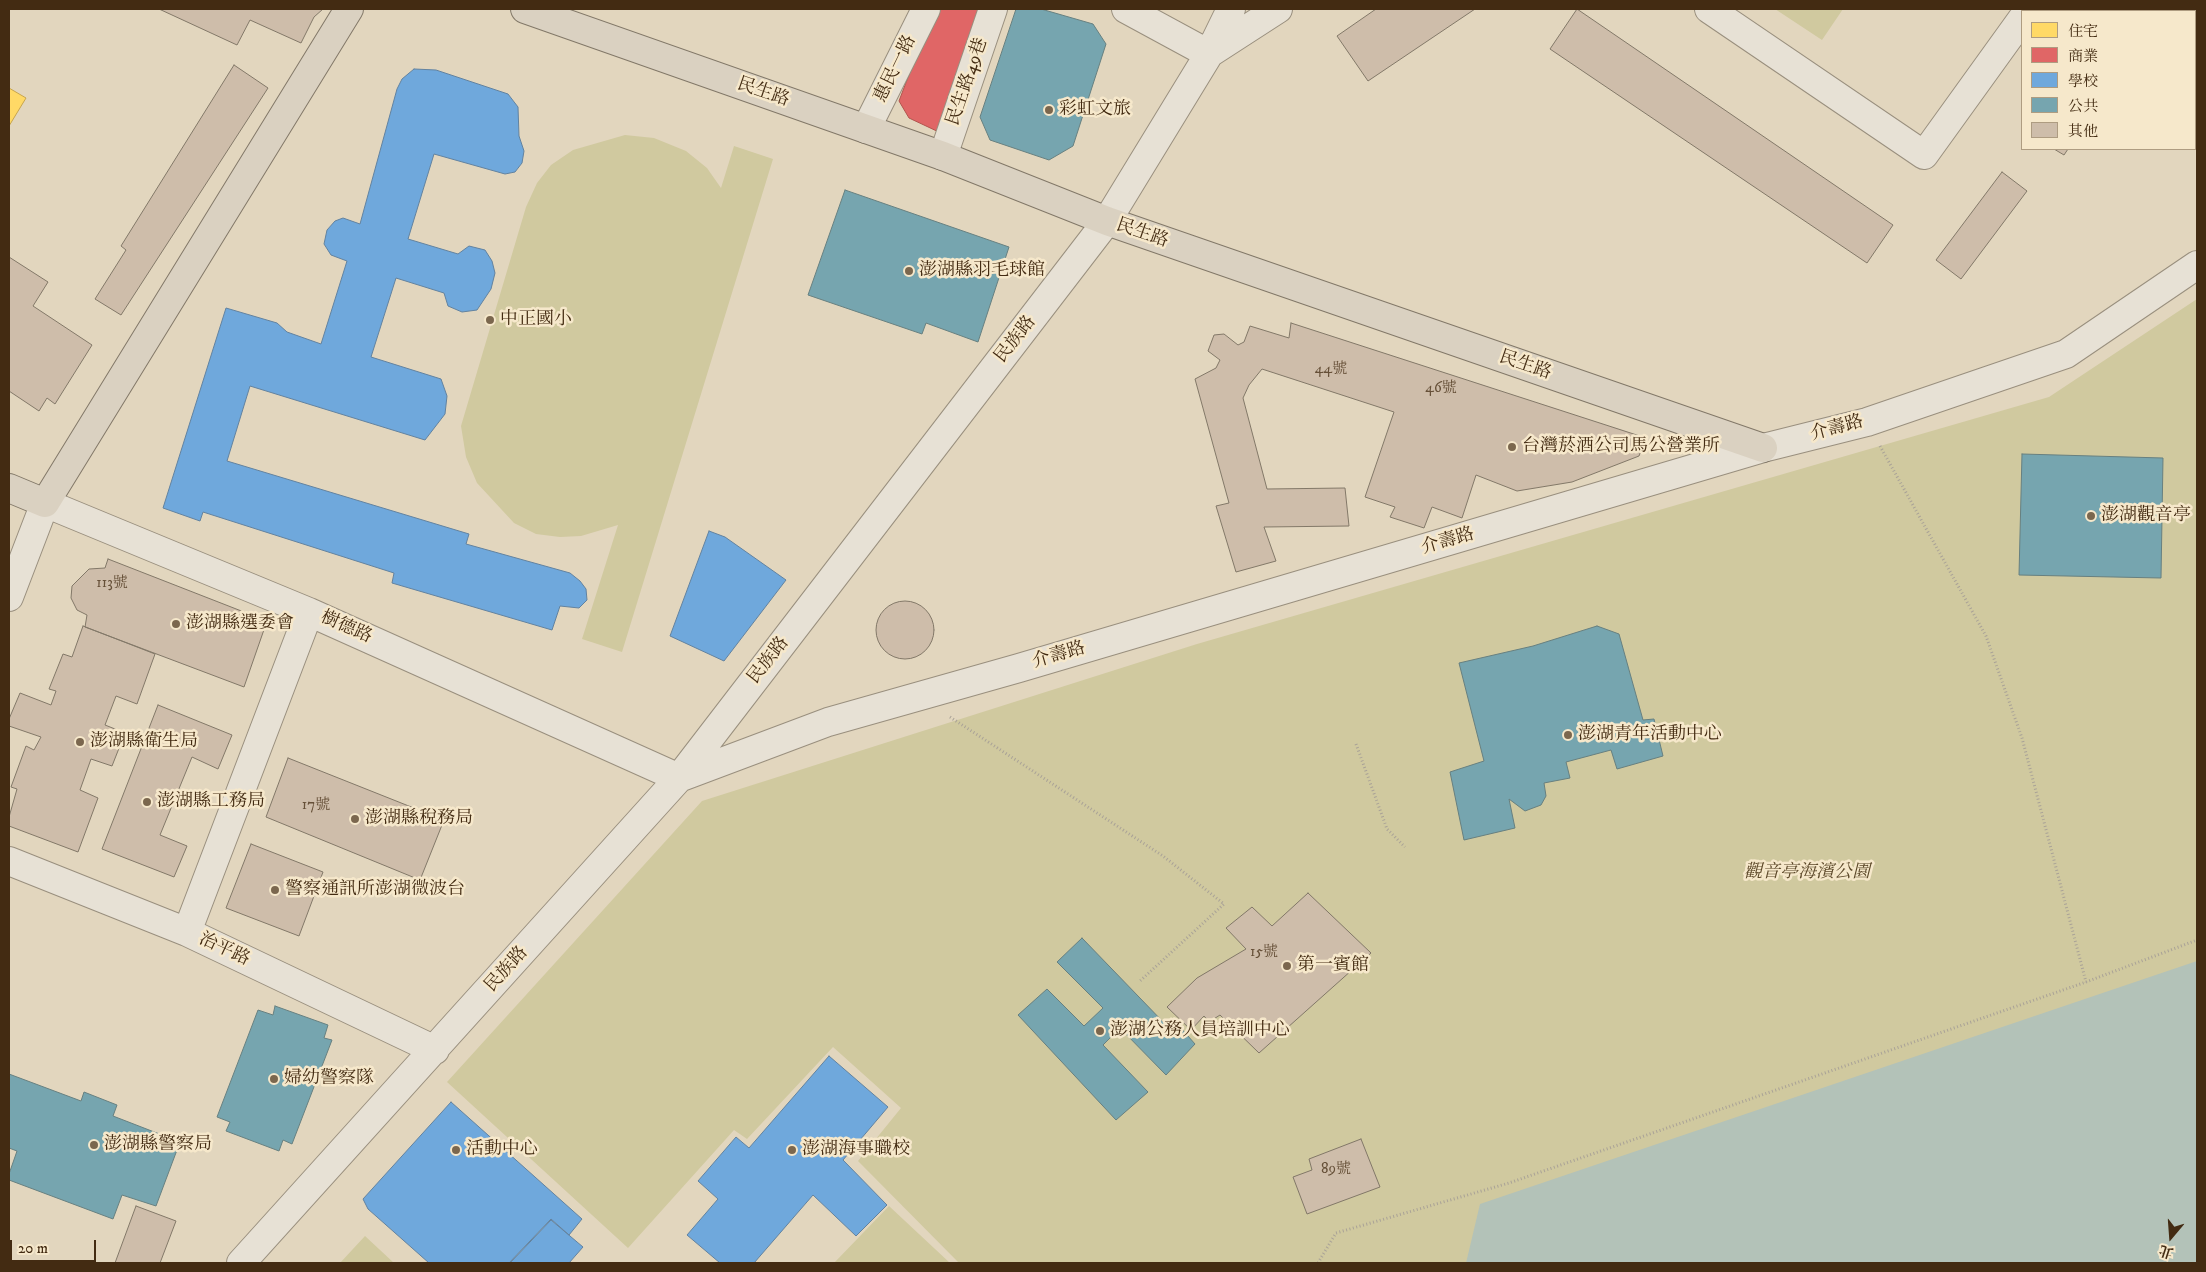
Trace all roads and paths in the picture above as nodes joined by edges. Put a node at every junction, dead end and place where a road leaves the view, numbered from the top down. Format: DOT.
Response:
graph roads {
  1 [pos="349,9"];
  2 [pos="525,9"];
  3 [pos="926,9"];
  4 [pos="993,9"];
  5 [pos="1126,9"];
  6 [pos="1231,9"];
  7 [pos="1278,9"];
  8 [pos="1710,9"];
  9 [pos="574,17"];
  10 [pos="2021,20"];
  11 [pos="1209,54"];
  12 [pos="866,129"];
  13 [pos="943,156"];
  14 [pos="1107,221"];
  15 [pos="2197,266"];
  16 [pos="1867,422"];
  17 [pos="1763,448"];
  18 [pos="9,488"];
  19 [pos="46,503"];
  20 [pos="9,597"];
  21 [pos="309,612"];
  22 [pos="942,690"];
  23 [pos="1356,744"];
  24 [pos="679,778"];
  25 [pos="1406,847"];
  26 [pos="9,861"];
  27 [pos="187,932"];
  28 [pos="2197,940"];
  29 [pos="1140,981"];
  30 [pos="2086,982"];
  31 [pos="435,1050"];
  32 [pos="241,1263"];
  33 [pos="1318,1263"];
  1 -- 19 [label="main road"];
  2 -- 9 [label="main road, 民生路"];
  3 -- 12 [label="street, 惠民一路"];
  4 -- 13 [label="street, 民生路49巷"];
  5 -- 11 [label="street"];
  6 -- 11 [label="street, 民族路"];
  7 -- 11 [label="street"];
  8 -- 10 [label="street"];
  9 -- 12 [label="main road, 民生路"];
  11 -- 14 [label="street, 民族路"];
  12 -- 13 [label="main road, 民生路"];
  13 -- 14 [label="main road, 民生路"];
  14 -- 17 [label="main road, 民生路"];
  14 -- 24 [label="street, 民族路"];
  15 -- 16 [label="street, 介壽路"];
  16 -- 17 [label="street, 介壽路"];
  16 -- 30 [label="path"];
  17 -- 22 [label="street, 介壽路"];
  18 -- 19 [label="main road, 樹德路"];
  19 -- 20 [label="street"];
  19 -- 21 [label="street, 樹德路"];
  21 -- 24 [label="street, 樹德路"];
  21 -- 27 [label="street"];
  22 -- 24 [label="street, 介壽路"];
  22 -- 29 [label="path"];
  23 -- 25 [label="path"];
  24 -- 31 [label="street, 民族路"];
  26 -- 27 [label="street, 治平路"];
  27 -- 31 [label="street, 治平路"];
  28 -- 30 [label="path"];
  30 -- 33 [label="path"];
  31 -- 32 [label="street, 民族路"];
}
